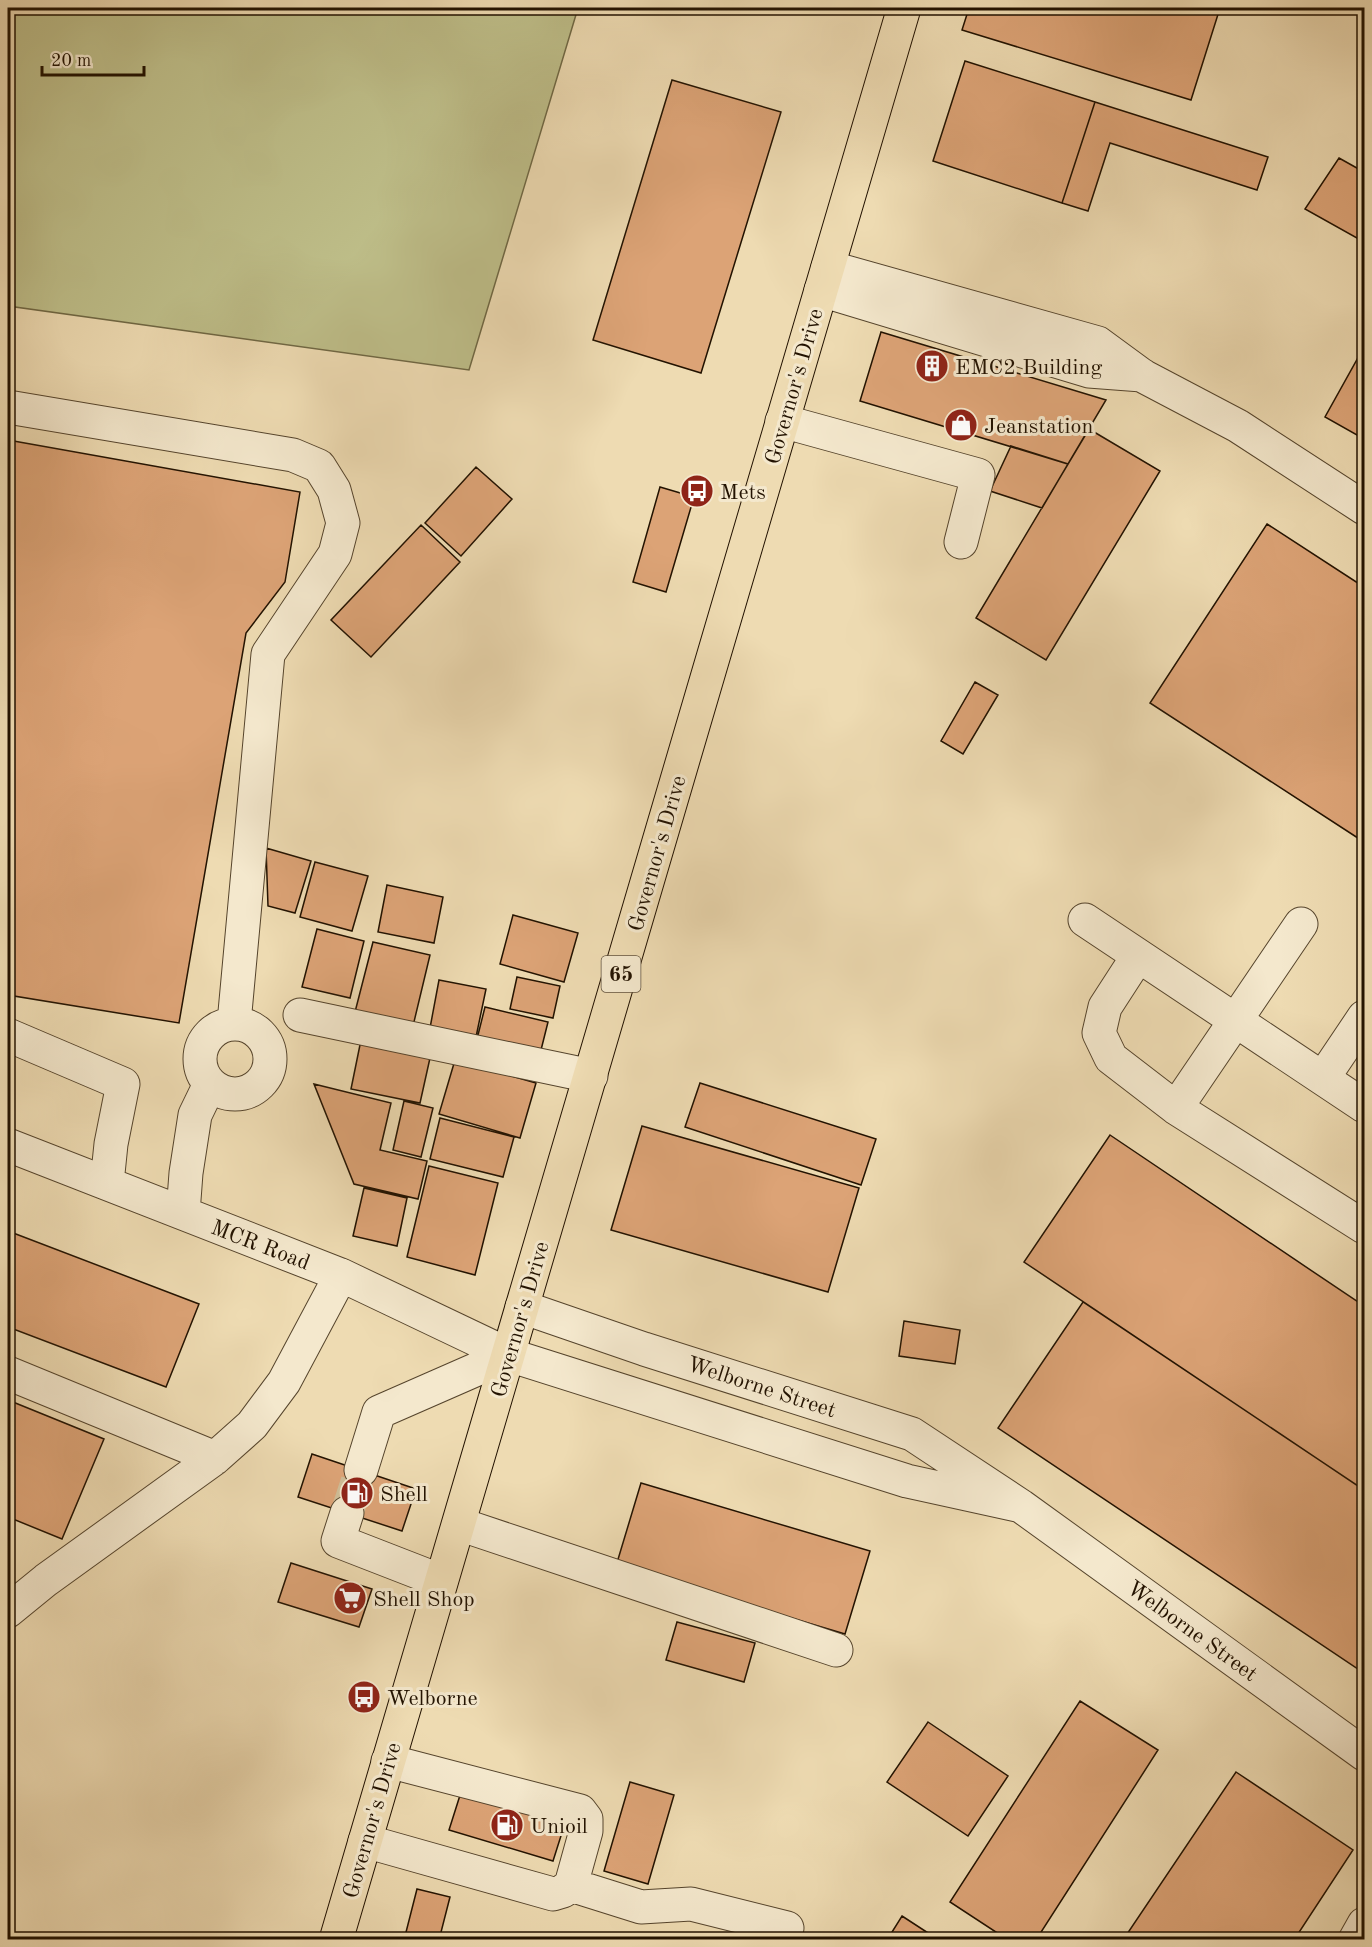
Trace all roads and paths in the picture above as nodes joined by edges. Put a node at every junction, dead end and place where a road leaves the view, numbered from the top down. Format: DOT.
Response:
graph roads {
  1 [pos="904,8"];
  2 [pos="824,278"];
  3 [pos="8,407"];
  4 [pos="782,421"];
  5 [pos="1365,508"];
  6 [pos="961,542"];
  7 [pos="1085,920"];
  8 [pos="1301,924"];
  9 [pos="1138,956"];
  10 [pos="300,1015"];
  11 [pos="1365,1017"];
  12 [pos="1236,1021"];
  13 [pos="234,1023"];
  14 [pos="8,1035"];
  15 [pos="591,1076"];
  16 [pos="1323,1078"];
  17 [pos="210,1084"];
  18 [pos="1365,1106"];
  19 [pos="1176,1108"];
  20 [pos="8,1145"];
  21 [pos="107,1183"];
  22 [pos="183,1213"];
  23 [pos="1365,1227"];
  24 [pos="341,1275"];
  25 [pos="522,1307"];
  26 [pos="509,1354"];
  27 [pos="8,1373"];
  28 [pos="215,1458"];
  29 [pos="361,1470"];
  30 [pos="1021,1506"];
  31 [pos="347,1513"];
  32 [pos="459,1524"];
  33 [pos="441,1581"];
  34 [pos="8,1611"];
  35 [pos="836,1650"];
  36 [pos="1365,1754"];
  37 [pos="388,1761"];
  38 [pos="365,1841"];
  39 [pos="570,1885"];
  40 [pos="1365,1924"];
  41 [pos="787,1928"];
  42 [pos="336,1940"];
  43 [pos="1355,1940"];
  1 -- 2 [label="highway, Governor's Drive / 65"];
  2 -- 4 [label="highway, Governor's Drive / 65"];
  2 -- 5 [label="street"];
  3 -- 13 [label="street"];
  4 -- 6 [label="street"];
  4 -- 15 [label="highway, Governor's Drive / 65"];
  7 -- 9 [label="street"];
  8 -- 12 [label="street"];
  9 -- 12 [label="street"];
  9 -- 19 [label="street"];
  10 -- 15 [label="street"];
  11 -- 16 [label="street"];
  12 -- 16 [label="street"];
  12 -- 19 [label="street"];
  13 -- 17 [label="street"];
  13 -- 17 [label="street"];
  14 -- 21 [label="street"];
  15 -- 25 [label="highway, Governor's Drive / 65"];
  16 -- 18 [label="street"];
  17 -- 22 [label="street"];
  19 -- 23 [label="street"];
  20 -- 21 [label="street, MCR Road"];
  21 -- 22 [label="street, MCR Road"];
  22 -- 24 [label="street, MCR Road"];
  24 -- 26 [label="street, MCR Road"];
  24 -- 28 [label="street"];
  25 -- 26 [label="highway, Governor's Drive / 65"];
  25 -- 30 [label="street, Welborne Street"];
  26 -- 29 [label="street"];
  26 -- 30 [label="street, Welborne Street"];
  26 -- 32 [label="highway, Governor's Drive / 65"];
  27 -- 28 [label="street"];
  28 -- 34 [label="street"];
  30 -- 36 [label="street, Welborne Street"];
  31 -- 33 [label="street"];
  32 -- 33 [label="highway, Governor's Drive / 65"];
  32 -- 35 [label="street"];
  33 -- 37 [label="highway, Governor's Drive / 65"];
  37 -- 38 [label="highway, Governor's Drive / 65"];
  37 -- 39 [label="street"];
  38 -- 39 [label="street"];
  38 -- 42 [label="highway, Governor's Drive / 65"];
  39 -- 41 [label="street"];
  40 -- 43 [label="street"];
}
